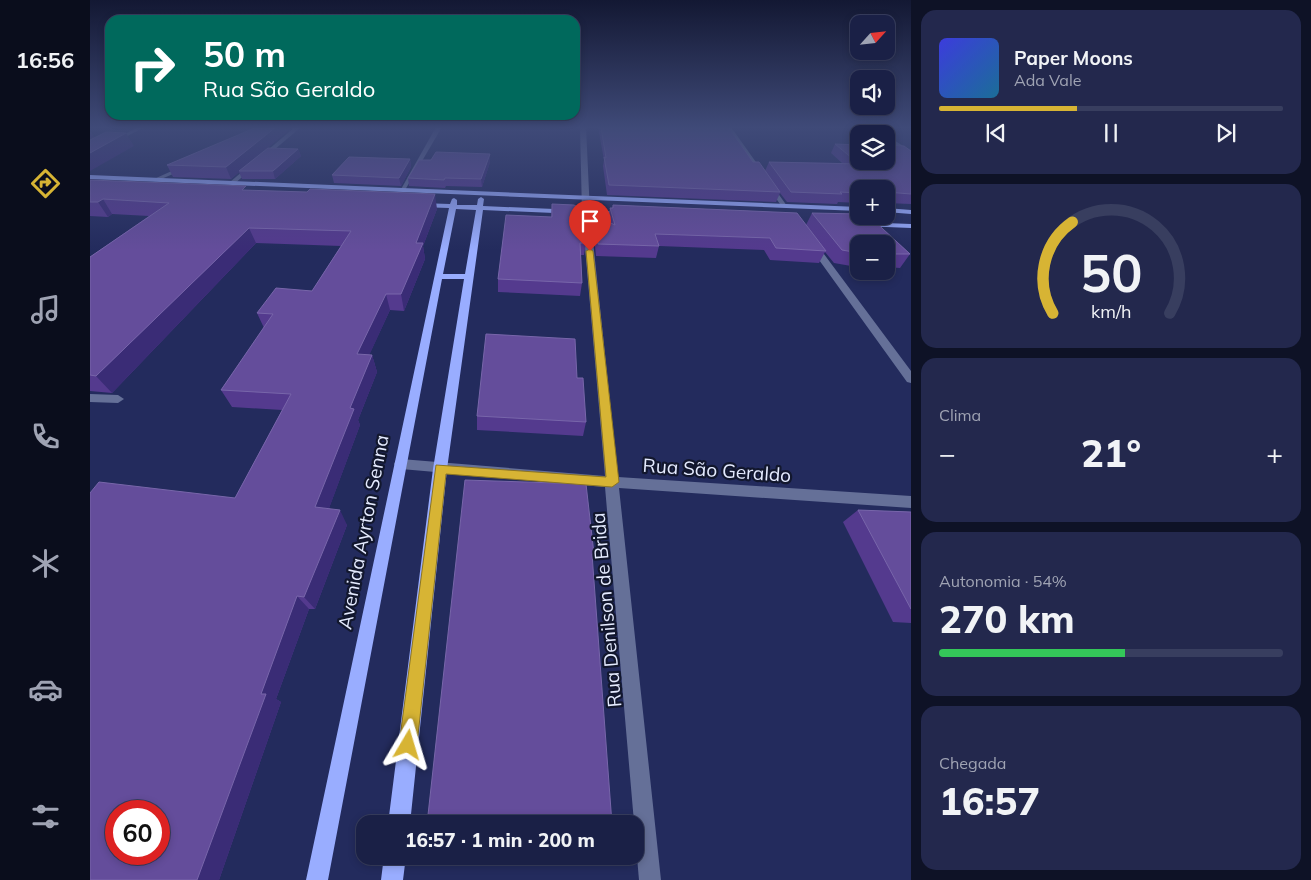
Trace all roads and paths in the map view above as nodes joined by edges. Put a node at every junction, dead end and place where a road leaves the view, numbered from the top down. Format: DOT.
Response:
graph roads {
  1 [pos="181,168"];
  2 [pos="250,168"];
  3 [pos="415,168"];
  4 [pos="585,168"];
  5 [pos="758,168"];
  6 [pos="90,177"];
  7 [pos="157,179"];
  8 [pos="232,183"];
  9 [pos="402,190"];
  10 [pos="585,197"];
  11 [pos="454,199"];
  12 [pos="480,201"];
  13 [pos="413,205"];
  14 [pos="784,206"];
  15 [pos="850,209"];
  16 [pos="895,211"];
  17 [pos="586,212"];
  18 [pos="911,212"];
  19 [pos="633,214"];
  20 [pos="882,225"];
  21 [pos="911,226"];
  22 [pos="807,237"];
  23 [pos="439,276"];
  24 [pos="469,277"];
  25 [pos="911,379"];
  26 [pos="90,398"];
  27 [pos="118,399"];
  28 [pos="401,464"];
  29 [pos="440,469"];
  30 [pos="612,482"];
  31 [pos="911,502"];
  32 [pos="400,815"];
  33 [pos="394,865"];
  34 [pos="317,880"];
  35 [pos="392,880"];
  36 [pos="650,880"];
  1 -- 7 [label="street"];
  2 -- 8 [label="street"];
  3 -- 9 [label="street"];
  4 -- 10 [label="street, Rua Denilson de Brida"];
  5 -- 14 [label="street"];
  6 -- 7 [label="main road"];
  7 -- 8 [label="main road"];
  8 -- 9 [label="main road"];
  9 -- 11 [label="main road"];
  10 -- 12 [label="main road"];
  10 -- 14 [label="main road"];
  10 -- 17 [label="street, Rua Denilson de Brida"];
  11 -- 12 [label="main road"];
  11 -- 12 [label="main road"];
  11 -- 13 [label="main road"];
  11 -- 23 [label="main road, Avenida Ayrton Senna"];
  12 -- 17 [label="main road"];
  12 -- 24 [label="main road"];
  14 -- 15 [label="main road"];
  16 -- 18 [label="main road"];
  17 -- 19 [label="main road"];
  17 -- 30 [label="street, Rua Denilson de Brida"];
  20 -- 21 [label="main road"];
  22 -- 25 [label="street"];
  23 -- 24 [label="main road"];
  23 -- 28 [label="main road, Avenida Ayrton Senna"];
  24 -- 29 [label="main road"];
  26 -- 27 [label="street"];
  28 -- 29 [label="street, Rua São Geraldo"];
  28 -- 34 [label="main road, Avenida Ayrton Senna"];
  29 -- 30 [label="street, Rua São Geraldo"];
  29 -- 32 [label="main road"];
  30 -- 31 [label="street, Rua São Geraldo"];
  30 -- 36 [label="street, Rua Denilson de Brida"];
  33 -- 35 [label="main road"];
}
